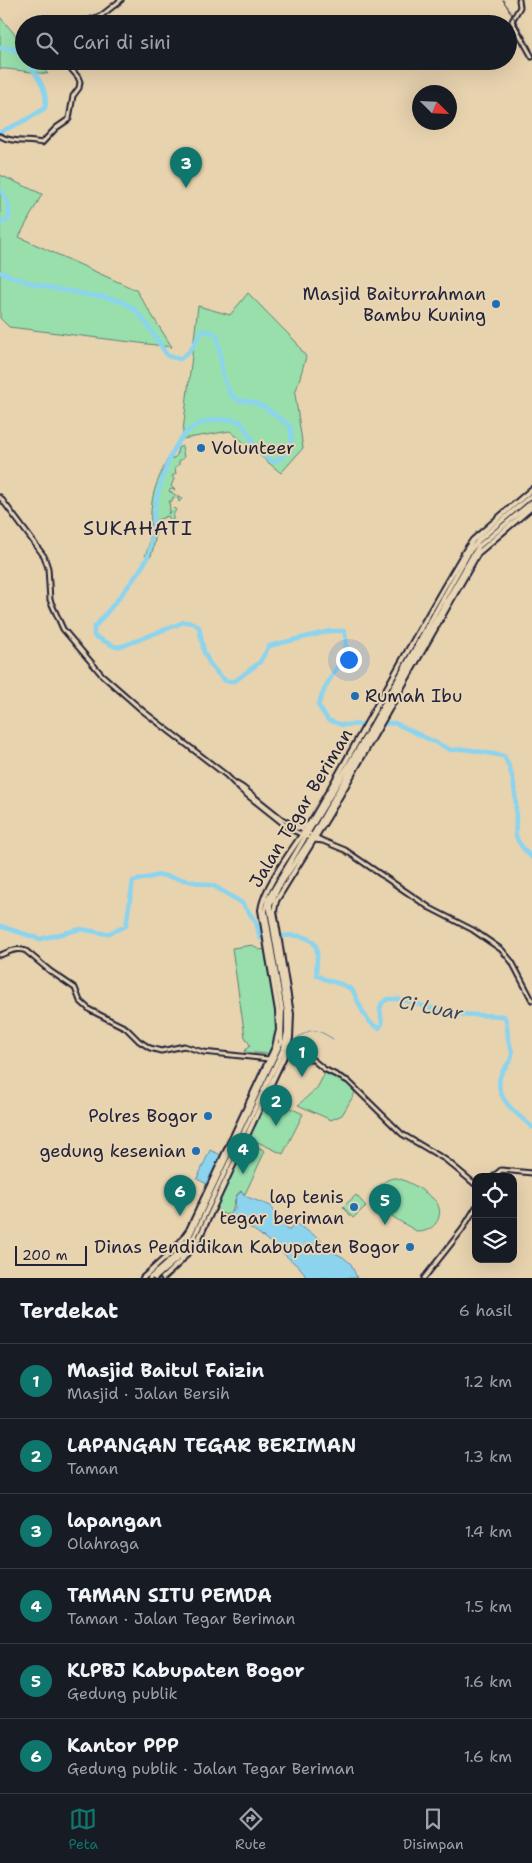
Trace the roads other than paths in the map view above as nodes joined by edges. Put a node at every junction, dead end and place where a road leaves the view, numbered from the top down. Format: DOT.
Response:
graph roads {
  1 [pos="121,0"];
  2 [pos="519,0"];
  3 [pos="100,15"];
  4 [pos="516,15"];
  5 [pos="517,30"];
  6 [pos="532,57"];
  7 [pos="72,70"];
  8 [pos="0,136"];
  9 [pos="532,489"];
  10 [pos="532,495"];
  11 [pos="0,497"];
  12 [pos="532,502"];
  13 [pos="532,507"];
  14 [pos="496,529"];
  15 [pos="445,598"];
  16 [pos="382,710"];
  17 [pos="363,743"];
  18 [pos="246,792"];
  19 [pos="309,824"];
  20 [pos="298,828"];
  21 [pos="309,836"];
  22 [pos="274,949"];
  23 [pos="0,955"];
  24 [pos="283,986"];
  25 [pos="287,990"];
  26 [pos="277,993"];
  27 [pos="532,1000"];
  28 [pos="288,1050"];
  29 [pos="269,1059"];
  30 [pos="227,1154"];
  31 [pos="498,1173"];
  32 [pos="532,1173"];
  33 [pos="221,1177"];
  34 [pos="472,1182"];
  35 [pos="472,1214"];
  36 [pos="208,1215"];
  37 [pos="143,1278"];
  38 [pos="150,1278"];
  39 [pos="156,1278"];
  40 [pos="163,1278"];
  41 [pos="424,1278"];
  1 -- 3 [label="main road"];
  2 -- 4 [label="main road"];
  5 -- 6 [label="main road"];
  7 -- 8 [label="main road"];
  9 -- 14 [label="main road, Jalan Tegar Beriman"];
  10 -- 14 [label="main road, Jalan Tegar Beriman"];
  11 -- 18 [label="main road"];
  12 -- 14 [label="main road, Jalan Tegar Beriman"];
  13 -- 14 [label="main road, Jalan Tegar Beriman"];
  14 -- 15 [label="main road, Jalan Tegar Beriman"];
  14 -- 15 [label="main road, Jalan Tegar Beriman"];
  14 -- 15 [label="main road, Jalan Tegar Beriman"];
  15 -- 16 [label="main road, Jalan Tegar Beriman"];
  15 -- 16 [label="main road, Jalan Tegar Beriman"];
  16 -- 17 [label="main road, Jalan Tegar Beriman"];
  16 -- 17 [label="main road, Jalan Tegar Beriman"];
  17 -- 19 [label="main road, Jalan Tegar Beriman"];
  17 -- 21 [label="main road, Jalan Tegar Beriman"];
  17 -- 21 [label="main road, Jalan Tegar Beriman"];
  18 -- 20 [label="main road"];
  18 -- 21 [label="main road"];
  19 -- 20 [label="main road"];
  19 -- 21 [label="main road, Jalan Tegar Beriman"];
  20 -- 21 [label="main road"];
  21 -- 22 [label="main road, Jalan Tegar Beriman"];
  21 -- 25 [label="main road, Jalan Tegar Beriman"];
  21 -- 26 [label="main road, Jalan Tegar Beriman"];
  21 -- 27 [label="main road"];
  22 -- 24 [label="main road, Jalan Tegar Beriman"];
  22 -- 26 [label="main road, Jalan Tegar Beriman"];
  23 -- 29 [label="main road"];
  24 -- 25 [label="main road"];
  24 -- 33 [label="main road, Jalan Tegar Beriman"];
  25 -- 28 [label="main road, Jalan Tegar Beriman"];
  26 -- 29 [label="main road, Jalan Tegar Beriman"];
  26 -- 30 [label="main road, Jalan Tegar Beriman"];
  28 -- 34 [label="main road"];
  28 -- 36 [label="main road, Jalan Tegar Beriman"];
  29 -- 30 [label="main road, Jalan Tegar Beriman"];
  30 -- 33 [label="main road, Jalan Tegar Beriman"];
  30 -- 37 [label="main road, Jalan Tegar Beriman"];
  31 -- 32 [label="main road"];
  33 -- 36 [label="main road, Jalan Tegar Beriman"];
  33 -- 38 [label="main road, Jalan Tegar Beriman"];
  35 -- 41 [label="main road"];
  36 -- 39 [label="main road, Jalan Tegar Beriman"];
  36 -- 40 [label="main road, Jalan Tegar Beriman"];
}
